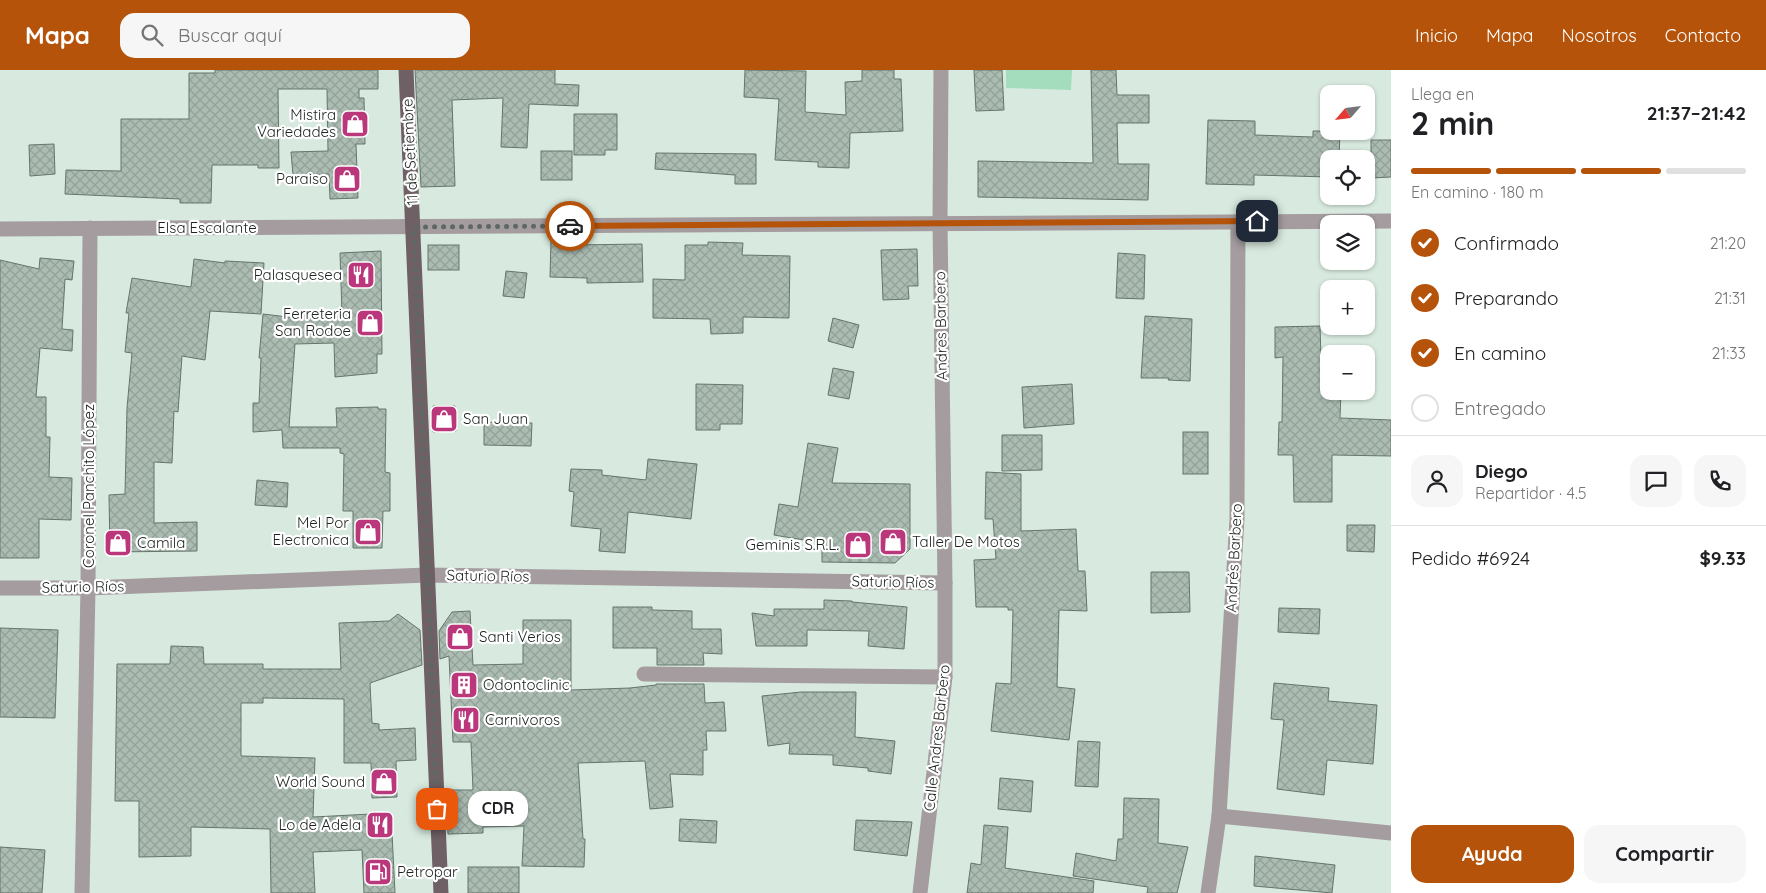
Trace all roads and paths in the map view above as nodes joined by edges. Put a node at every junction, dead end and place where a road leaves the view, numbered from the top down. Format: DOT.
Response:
graph roads {
  1 [pos="406,70"];
  2 [pos="941,70"];
  3 [pos="1391,221"];
  4 [pos="1238,222"];
  5 [pos="940,223"];
  6 [pos="414,227"];
  7 [pos="90,228"];
  8 [pos="0,229"];
  9 [pos="427,575"];
  10 [pos="945,583"];
  11 [pos="0,588"];
  12 [pos="88,588"];
  13 [pos="644,674"];
  14 [pos="944,677"];
  15 [pos="1219,816"];
  16 [pos="1391,834"];
  17 [pos="82,893"];
  18 [pos="441,893"];
  19 [pos="920,893"];
  20 [pos="1208,893"];
  1 -- 6 [label="main road, 11 de Setiembre"];
  2 -- 5 [label="street, Andres Barbero"];
  3 -- 4 [label="street, Elsa Escalante"];
  4 -- 5 [label="street, Elsa Escalante"];
  4 -- 15 [label="street, Andrés Barbero"];
  5 -- 6 [label="street, Elsa Escalante"];
  5 -- 10 [label="street, Andres Barbero"];
  6 -- 7 [label="street, Elsa Escalante"];
  6 -- 9 [label="main road, 11 de Setiembre"];
  7 -- 8 [label="street, Elsa Escalante"];
  7 -- 12 [label="street, Coronel Panchito López"];
  9 -- 10 [label="street, Saturio Ríos"];
  9 -- 12 [label="street, Saturio Ríos"];
  9 -- 18 [label="main road, 11 de Setiembre"];
  10 -- 14 [label="street, Calle Andres Barbero"];
  11 -- 12 [label="street, Saturio Ríos"];
  12 -- 17 [label="street, Coronel Panchito López"];
  13 -- 14 [label="street"];
  14 -- 19 [label="street, Calle Andres Barbero"];
  15 -- 16 [label="street"];
  15 -- 20 [label="street, Andrés Barbero"];
}
